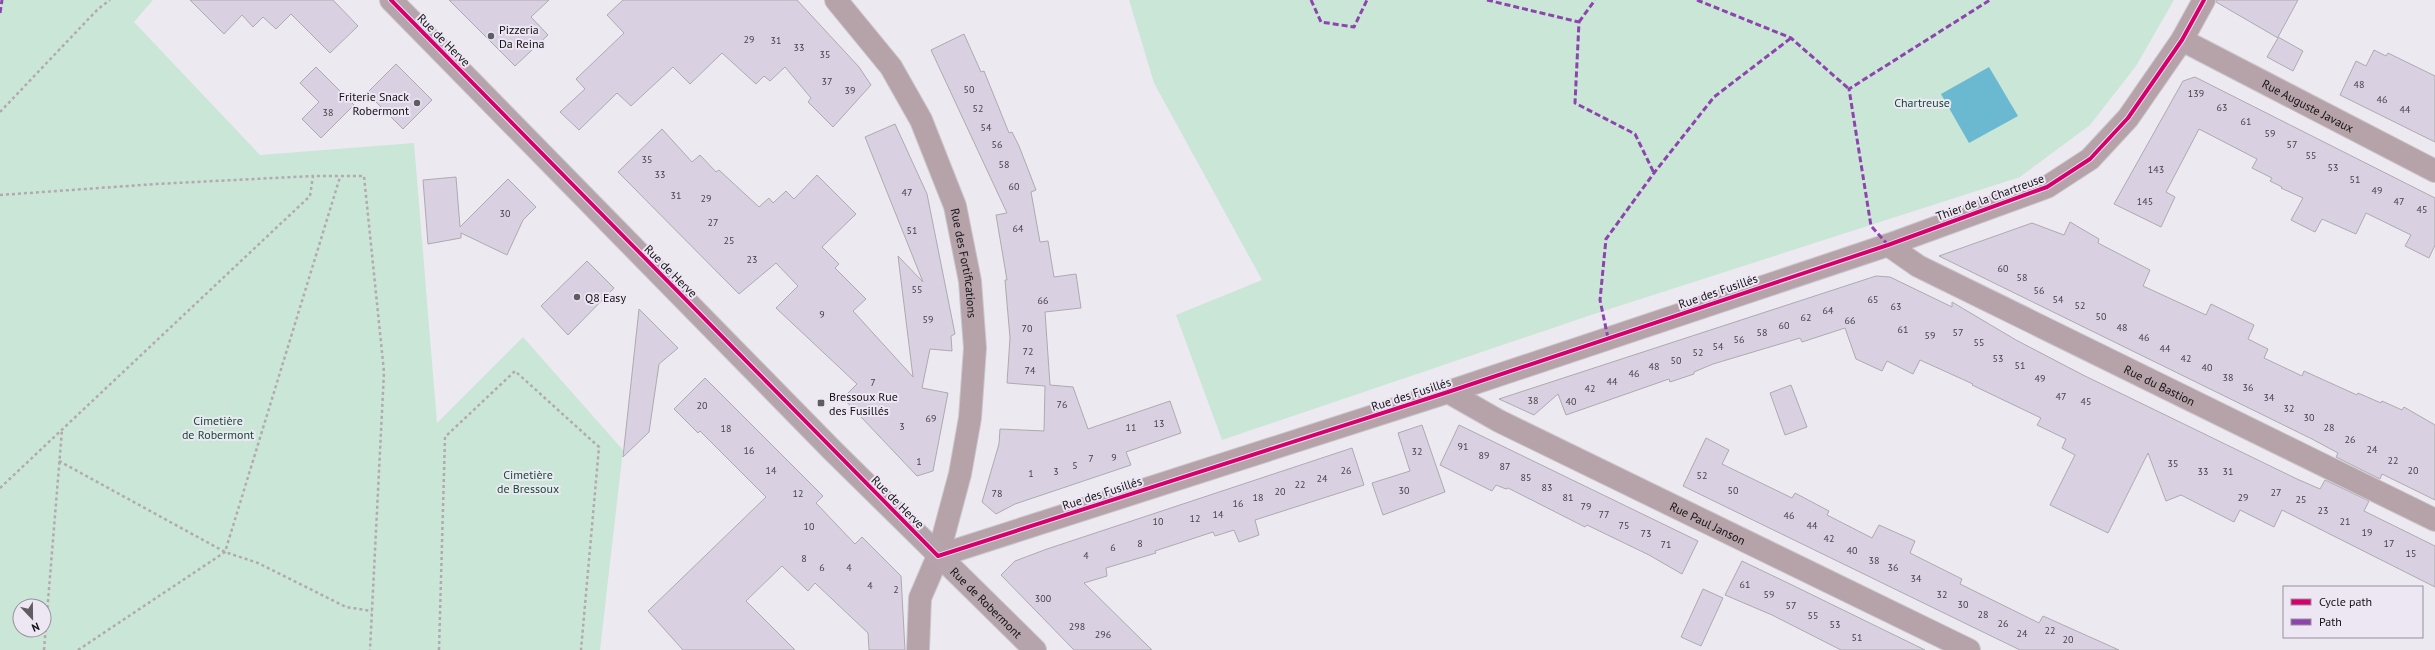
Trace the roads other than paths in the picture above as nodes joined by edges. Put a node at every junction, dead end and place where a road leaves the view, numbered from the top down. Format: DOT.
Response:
graph roads {
  1 [pos="391,0"];
  2 [pos="2204,0"];
  3 [pos="847,4"];
  4 [pos="2182,40"];
  5 [pos="2435,171"];
  6 [pos="1888,244"];
  7 [pos="1448,392"];
  8 [pos="2435,520"];
  9 [pos="938,556"];
  10 [pos="918,650"];
  11 [pos="1035,650"];
  12 [pos="1968,650"];
  1 -- 9 [label="main road, Rue de Herve"];
  2 -- 4 [label="street, Thier de la Chartreuse"];
  3 -- 9 [label="street, Rue des Fortifications"];
  4 -- 5 [label="street, Rue Auguste Javaux"];
  4 -- 6 [label="street, Thier de la Chartreuse"];
  6 -- 7 [label="street, Rue des Fusillés"];
  6 -- 8 [label="street, Rue du Bastion"];
  7 -- 9 [label="street, Rue des Fusillés"];
  7 -- 12 [label="street, Rue Paul Janson"];
  9 -- 10 [label="street, Rue des Fortifications"];
  9 -- 11 [label="main road, Rue de Robermont"];
}
